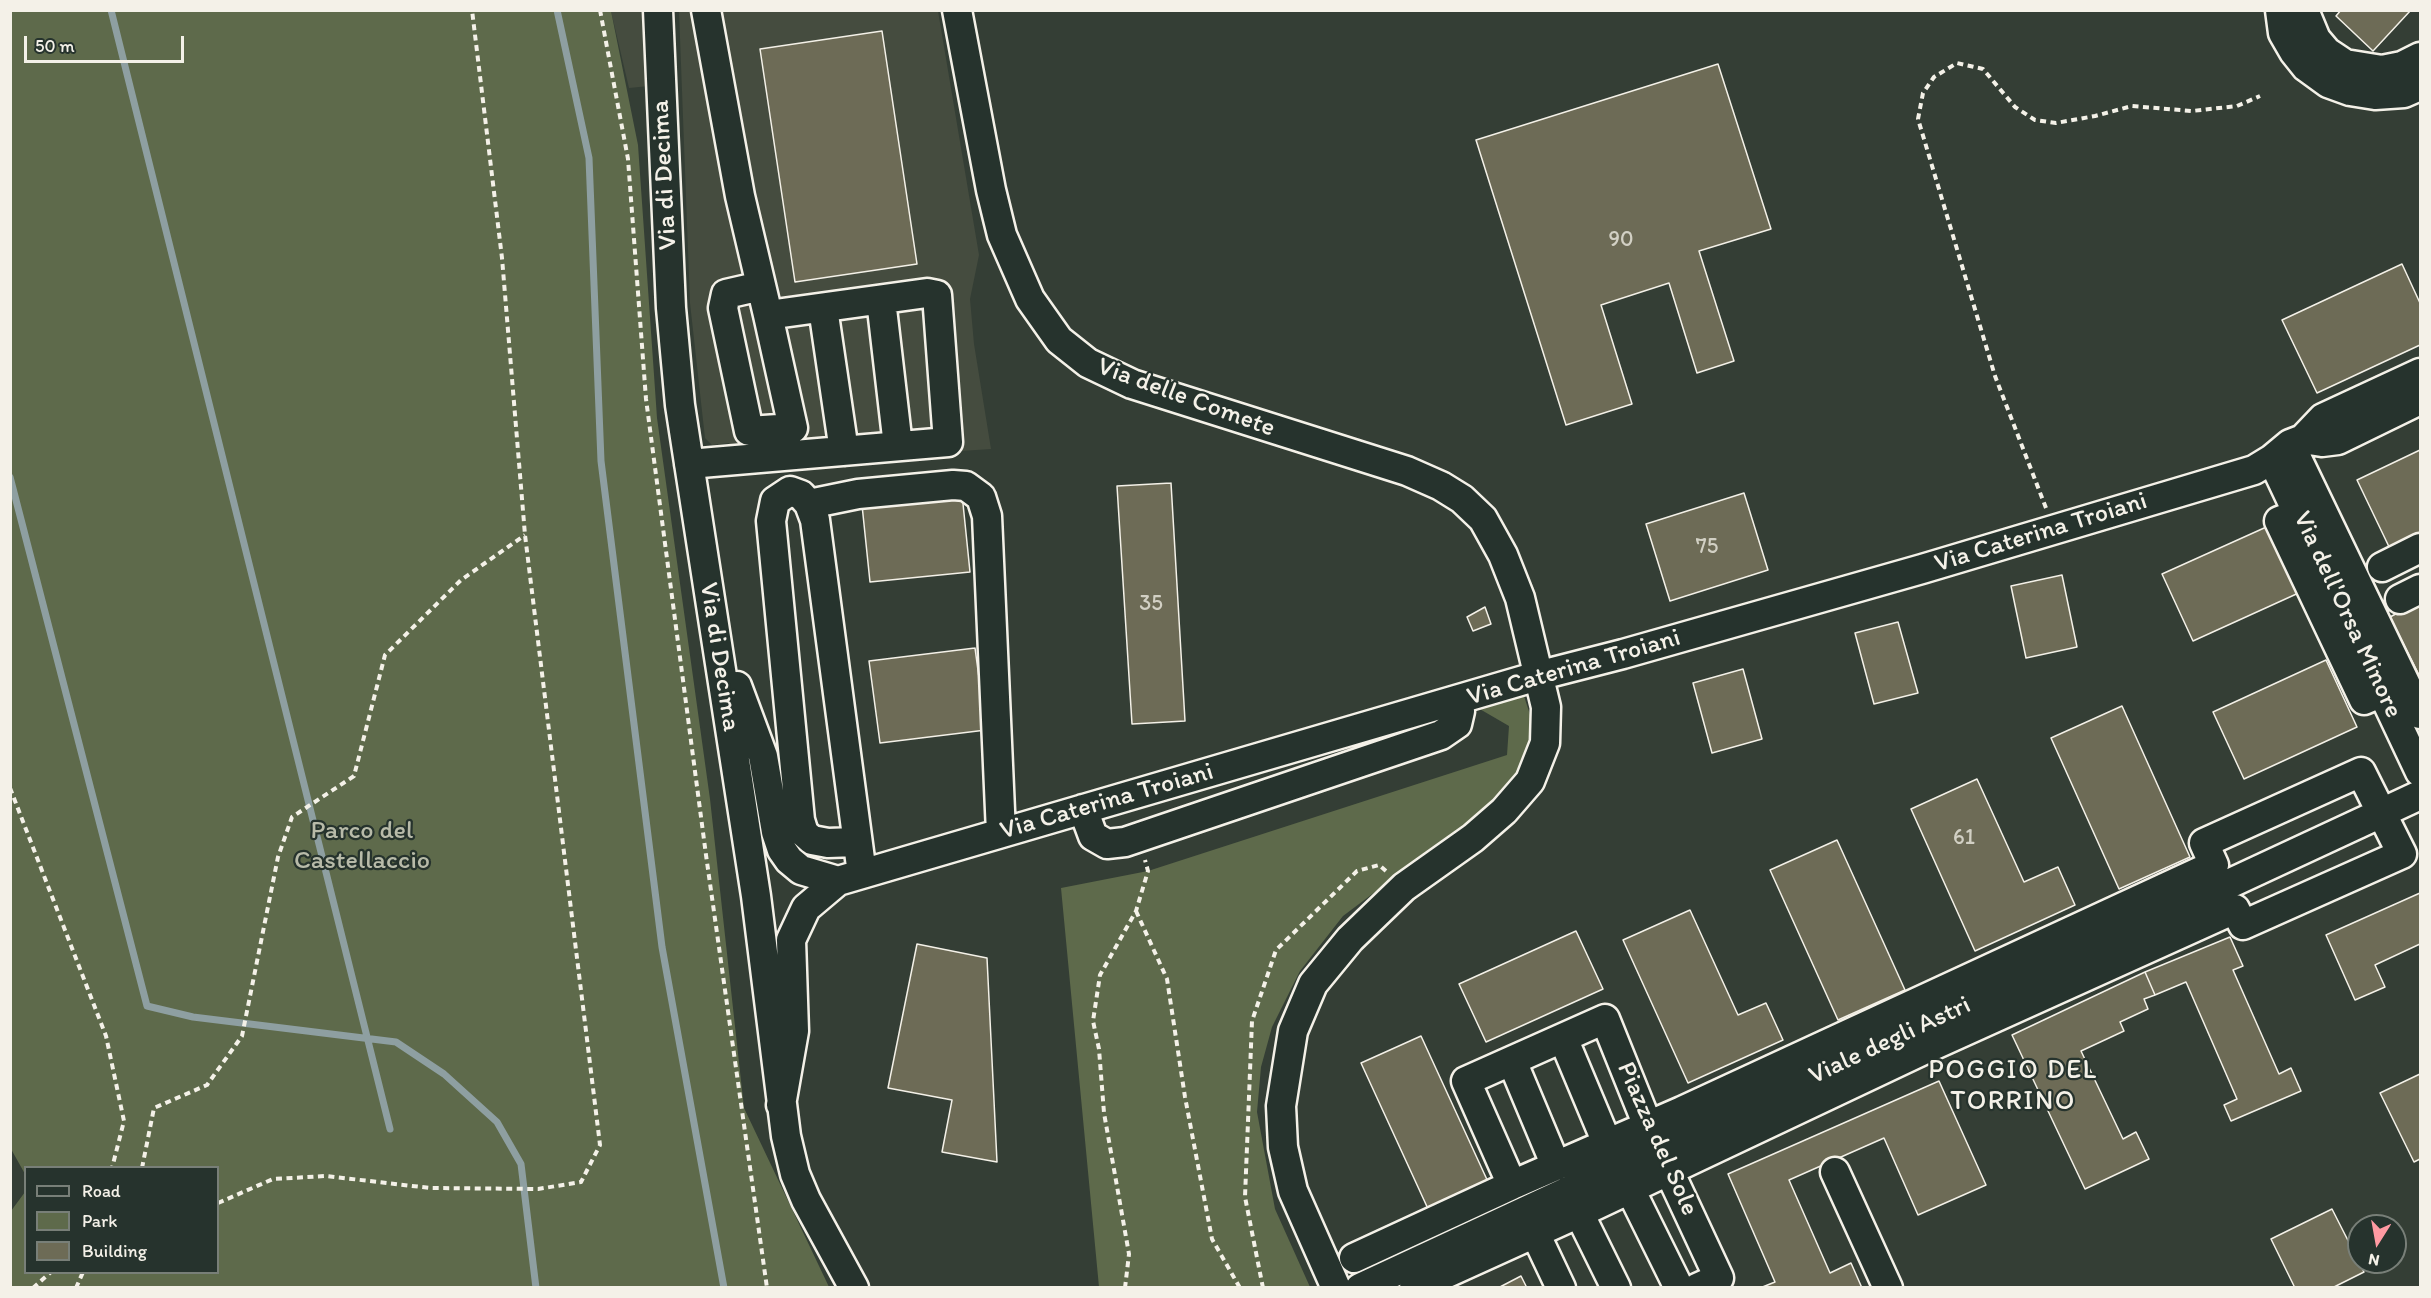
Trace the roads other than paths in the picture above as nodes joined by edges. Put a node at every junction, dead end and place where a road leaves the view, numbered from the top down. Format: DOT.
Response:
graph roads {
  1 [pos="658,10"];
  2 [pos="706,10"];
  3 [pos="957,10"];
  4 [pos="2280,10"];
  5 [pos="2304,10"];
  6 [pos="2421,57"];
  7 [pos="2421,86"];
  8 [pos="761,286"];
  9 [pos="881,300"];
  10 [pos="822,308"];
  11 [pos="768,315"];
  12 [pos="2421,373"];
  13 [pos="2421,400"];
  14 [pos="898,446"];
  15 [pos="2289,448"];
  16 [pos="844,451"];
  17 [pos="689,464"];
  18 [pos="809,504"];
  19 [pos="2421,548"];
  20 [pos="2382,567"];
  21 [pos="716,628"];
  22 [pos="1540,675"];
  23 [pos="2393,687"];
  24 [pos="1459,700"];
  25 [pos="2421,714"];
  26 [pos="2421,772"];
  27 [pos="2421,795"];
  28 [pos="1083,809"];
  29 [pos="2382,813"];
  30 [pos="1001,833"];
  31 [pos="856,842"];
  32 [pos="850,877"];
  33 [pos="2224,887"];
  34 [pos="1563,1038"];
  35 [pos="1512,1061"];
  36 [pos="782,1105"];
  37 [pos="1607,1143"];
  38 [pos="1659,1148"];
  39 [pos="1556,1166"];
  40 [pos="1835,1172"];
  41 [pos="1519,1182"];
  42 [pos="1630,1189"];
  43 [pos="1579,1213"];
  44 [pos="1540,1221"];
  45 [pos="1389,1241"];
  46 [pos="1354,1258"];
  47 [pos="1410,1281"];
  48 [pos="854,1287"];
  49 [pos="1336,1287"];
  50 [pos="1360,1287"];
  51 [pos="1561,1287"];
  52 [pos="1616,1287"];
  53 [pos="1679,1287"];
  54 [pos="1697,1287"];
  55 [pos="1887,1287"];
  1 -- 17 [label="street, Via di Decima"];
  2 -- 8 [label="street"];
  3 -- 22 [label="street, Via delle Comete"];
  4 -- 7 [label="street"];
  5 -- 6 [label="street"];
  8 -- 11 [label="street"];
  8 -- 11 [label="street"];
  9 -- 10 [label="street"];
  9 -- 14 [label="street"];
  9 -- 14 [label="street"];
  10 -- 11 [label="street"];
  10 -- 16 [label="street"];
  12 -- 15 [label="street, Via Caterina Troiani"];
  13 -- 15 [label="street"];
  14 -- 16 [label="street"];
  15 -- 22 [label="street, Via Caterina Troiani"];
  15 -- 23 [label="street, Via dell'Orsa Minore"];
  16 -- 17 [label="street"];
  17 -- 21 [label="street, Via di Decima"];
  18 -- 30 [label="street"];
  18 -- 31 [label="street"];
  18 -- 31 [label="street"];
  19 -- 20 [label="street"];
  21 -- 32 [label="street"];
  21 -- 36 [label="street, Via di Decima"];
  22 -- 24 [label="street, Via Caterina Troiani"];
  22 -- 49 [label="street, Via delle Comete"];
  23 -- 25 [label="street"];
  23 -- 26 [label="street, Via dell'Orsa Minore"];
  24 -- 28 [label="street, Via Caterina Troiani"];
  24 -- 28 [label="street"];
  27 -- 29 [label="street, Viale degli Astri"];
  28 -- 30 [label="street, Via Caterina Troiani"];
  29 -- 33 [label="street, Viale degli Astri"];
  29 -- 33 [label="street"];
  29 -- 33 [label="street"];
  30 -- 32 [label="street, Via Caterina Troiani"];
  31 -- 32 [label="street"];
  32 -- 36 [label="street, Via Caterina Troiani"];
  33 -- 38 [label="street, Viale degli Astri"];
  34 -- 35 [label="street, Piazza del Sole"];
  34 -- 37 [label="street, Piazza del Sole"];
  34 -- 38 [label="street, Piazza del Sole"];
  35 -- 39 [label="street"];
  35 -- 41 [label="street, Piazza del Sole"];
  36 -- 48 [label="street, Via di Decima"];
  37 -- 38 [label="street"];
  37 -- 39 [label="street"];
  38 -- 42 [label="street"];
  38 -- 44 [label="street, Viale degli Astri"];
  38 -- 54 [label="street, Piazza del Sole"];
  39 -- 41 [label="street"];
  40 -- 55 [label="street"];
  41 -- 44 [label="street, Piazza del Sole"];
  41 -- 45 [label="street"];
  42 -- 43 [label="street"];
  42 -- 53 [label="street, Piazza del Sole"];
  43 -- 44 [label="street"];
  43 -- 52 [label="street"];
  44 -- 47 [label="street, Viale degli Astri"];
  44 -- 51 [label="street, Piazza del Sole"];
  45 -- 46 [label="street"];
  45 -- 47 [label="street"];
  47 -- 50 [label="street, Viale degli Astri"];
}
